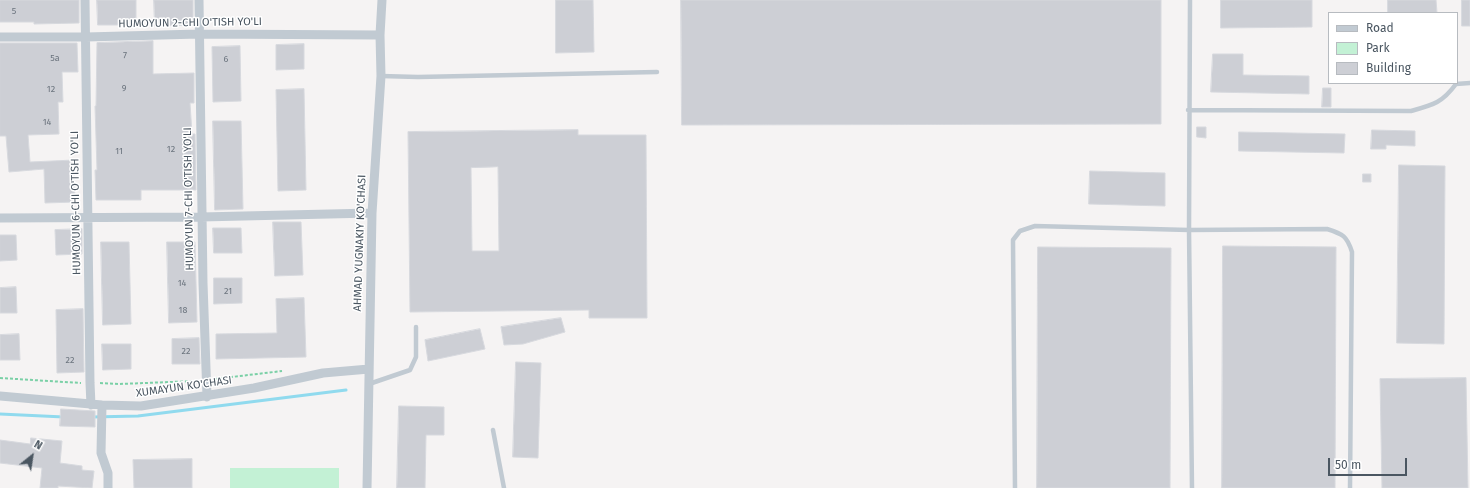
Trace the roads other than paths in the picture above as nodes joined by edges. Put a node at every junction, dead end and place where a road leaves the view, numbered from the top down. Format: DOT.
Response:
graph roads {
  1 [pos="85,0"];
  2 [pos="198,0"];
  3 [pos="382,0"];
  4 [pos="1190,0"];
  5 [pos="199,34"];
  6 [pos="380,35"];
  7 [pos="0,37"];
  8 [pos="86,37"];
  9 [pos="657,72"];
  10 [pos="381,76"];
  11 [pos="1470,83"];
  12 [pos="1456,84"];
  13 [pos="1458,84"];
  14 [pos="1188,110"];
  15 [pos="372,213"];
  16 [pos="88,217"];
  17 [pos="201,217"];
  18 [pos="0,218"];
  19 [pos="1189,230"];
  20 [pos="416,327"];
  21 [pos="369,369"];
  22 [pos="369,384"];
  23 [pos="0,396"];
  24 [pos="207,396"];
  25 [pos="91,405"];
  26 [pos="102,405"];
  27 [pos="493,430"];
  28 [pos="108,488"];
  29 [pos="367,488"];
  30 [pos="504,488"];
  31 [pos="1015,488"];
  32 [pos="1192,488"];
  33 [pos="1350,488"];
  1 -- 8 [label="street, HUMOYUN 6-CHI O'TISH YO'LI"];
  2 -- 5 [label="street, HUMOYUN 7-CHI O'TISH YO'LI"];
  3 -- 6 [label="street, AHMAD YUGNAKIY KO'CHASI"];
  4 -- 14 [label="lane"];
  5 -- 6 [label="street, HUMOYUN 2-CHI O'TISH YO'LI"];
  5 -- 8 [label="street, HUMOYUN 2-CHI O'TISH YO'LI"];
  5 -- 17 [label="street, HUMOYUN 7-CHI O'TISH YO'LI"];
  6 -- 10 [label="street, AHMAD YUGNAKIY KO'CHASI"];
  7 -- 8 [label="street, HUMOYUN 2-CHI O'TISH YO'LI"];
  8 -- 16 [label="street, HUMOYUN 6-CHI O'TISH YO'LI"];
  9 -- 10 [label="lane"];
  10 -- 15 [label="street, AHMAD YUGNAKIY KO'CHASI"];
  11 -- 13 [label="lane"];
  12 -- 14 [label="lane"];
  14 -- 19 [label="lane"];
  15 -- 17 [label="street"];
  15 -- 21 [label="street, AHMAD YUGNAKIY KO'CHASI"];
  16 -- 17 [label="street"];
  16 -- 18 [label="street"];
  16 -- 25 [label="street, HUMOYUN 6-CHI O'TISH YO'LI"];
  17 -- 24 [label="street, HUMOYUN 7-CHI O'TISH YO'LI"];
  19 -- 31 [label="lane"];
  19 -- 32 [label="lane"];
  19 -- 33 [label="lane"];
  20 -- 22 [label="lane"];
  21 -- 22 [label="street, AHMAD YUGNAKIY KO'CHASI"];
  21 -- 24 [label="street, XUMAYUN KO'CHASI"];
  22 -- 29 [label="street, AHMAD YUGNAKIY KO'CHASI"];
  23 -- 25 [label="street, XUMAYUN KO'CHASI"];
  24 -- 26 [label="street, XUMAYUN KO'CHASI"];
  25 -- 26 [label="street, XUMAYUN KO'CHASI"];
  26 -- 28 [label="street"];
  27 -- 30 [label="lane"];
}
